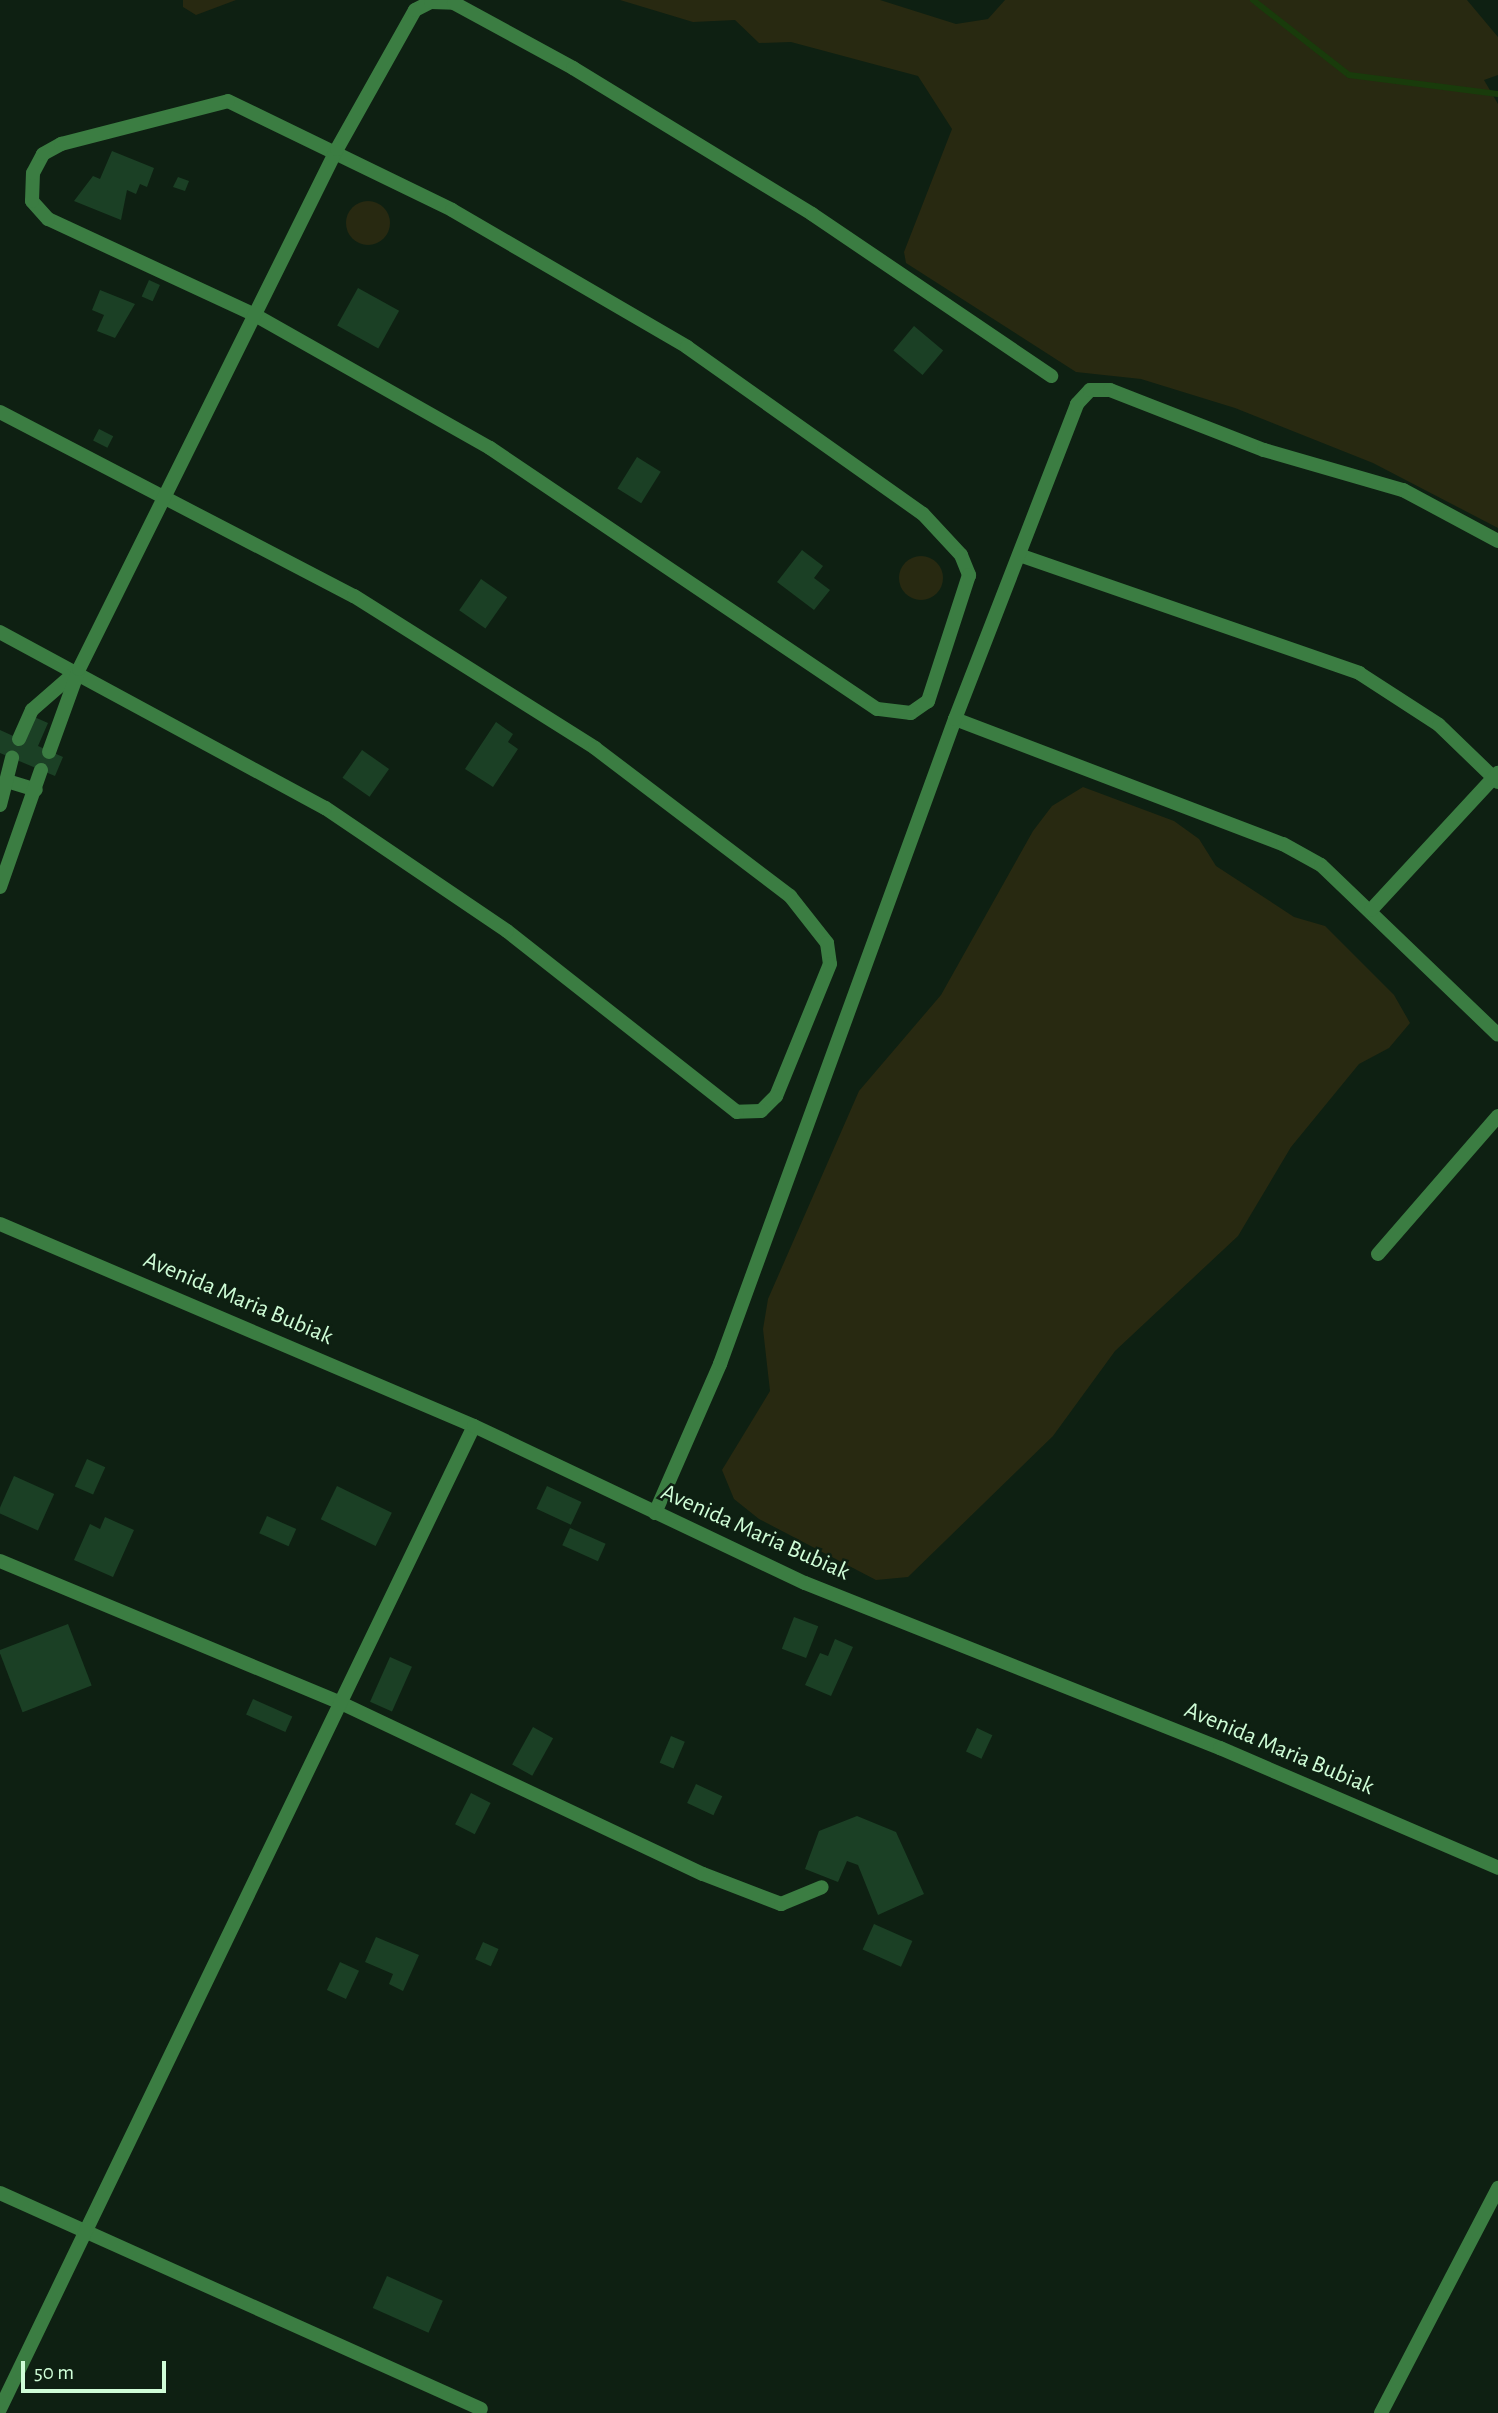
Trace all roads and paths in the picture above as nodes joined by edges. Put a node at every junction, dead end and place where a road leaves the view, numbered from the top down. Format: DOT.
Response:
graph roads {
  1 [pos="337,149"];
  2 [pos="255,315"];
  3 [pos="1051,376"];
  4 [pos="0,412"];
  5 [pos="166,494"];
  6 [pos="1498,541"];
  7 [pos="1022,556"];
  8 [pos="0,632"];
  9 [pos="79,669"];
  10 [pos="955,719"];
  11 [pos="19,739"];
  12 [pos="49,752"];
  13 [pos="12,758"];
  14 [pos="41,770"];
  15 [pos="1496,778"];
  16 [pos="8,781"];
  17 [pos="36,790"];
  18 [pos="0,805"];
  19 [pos="0,887"];
  20 [pos="1371,911"];
  21 [pos="1498,1035"];
  22 [pos="1498,1116"];
  23 [pos="0,1224"];
  24 [pos="1378,1254"];
  25 [pos="474,1426"];
  26 [pos="655,1513"];
  27 [pos="0,1561"];
  28 [pos="343,1704"];
  29 [pos="1498,1868"];
  30 [pos="822,1887"];
  31 [pos="1498,2188"];
  32 [pos="0,2193"];
  33 [pos="85,2231"];
  34 [pos="0,2409"];
  35 [pos="481,2409"];
  36 [pos="1381,2413"];
  1 -- 2 [label="street"];
  1 -- 2 [label="street"];
  1 -- 2 [label="street"];
  1 -- 3 [label="street"];
  2 -- 5 [label="street"];
  4 -- 5 [label="street"];
  5 -- 9 [label="street"];
  5 -- 9 [label="street"];
  6 -- 7 [label="street"];
  7 -- 10 [label="street"];
  7 -- 15 [label="street"];
  8 -- 9 [label="street"];
  9 -- 11 [label="street"];
  9 -- 12 [label="street"];
  10 -- 20 [label="street"];
  10 -- 26 [label="street"];
  13 -- 16 [label="street"];
  14 -- 17 [label="street"];
  15 -- 20 [label="street"];
  16 -- 17 [label="street"];
  16 -- 18 [label="street"];
  17 -- 19 [label="street"];
  20 -- 21 [label="street"];
  22 -- 24 [label="street"];
  23 -- 25 [label="street, Avenida Maria Bubiak"];
  25 -- 26 [label="street, Avenida Maria Bubiak"];
  25 -- 28 [label="street"];
  26 -- 29 [label="street, Avenida Maria Bubiak"];
  27 -- 28 [label="street"];
  28 -- 30 [label="street"];
  28 -- 33 [label="street"];
  31 -- 36 [label="street"];
  32 -- 33 [label="street"];
  33 -- 34 [label="street"];
  33 -- 35 [label="street"];
}
